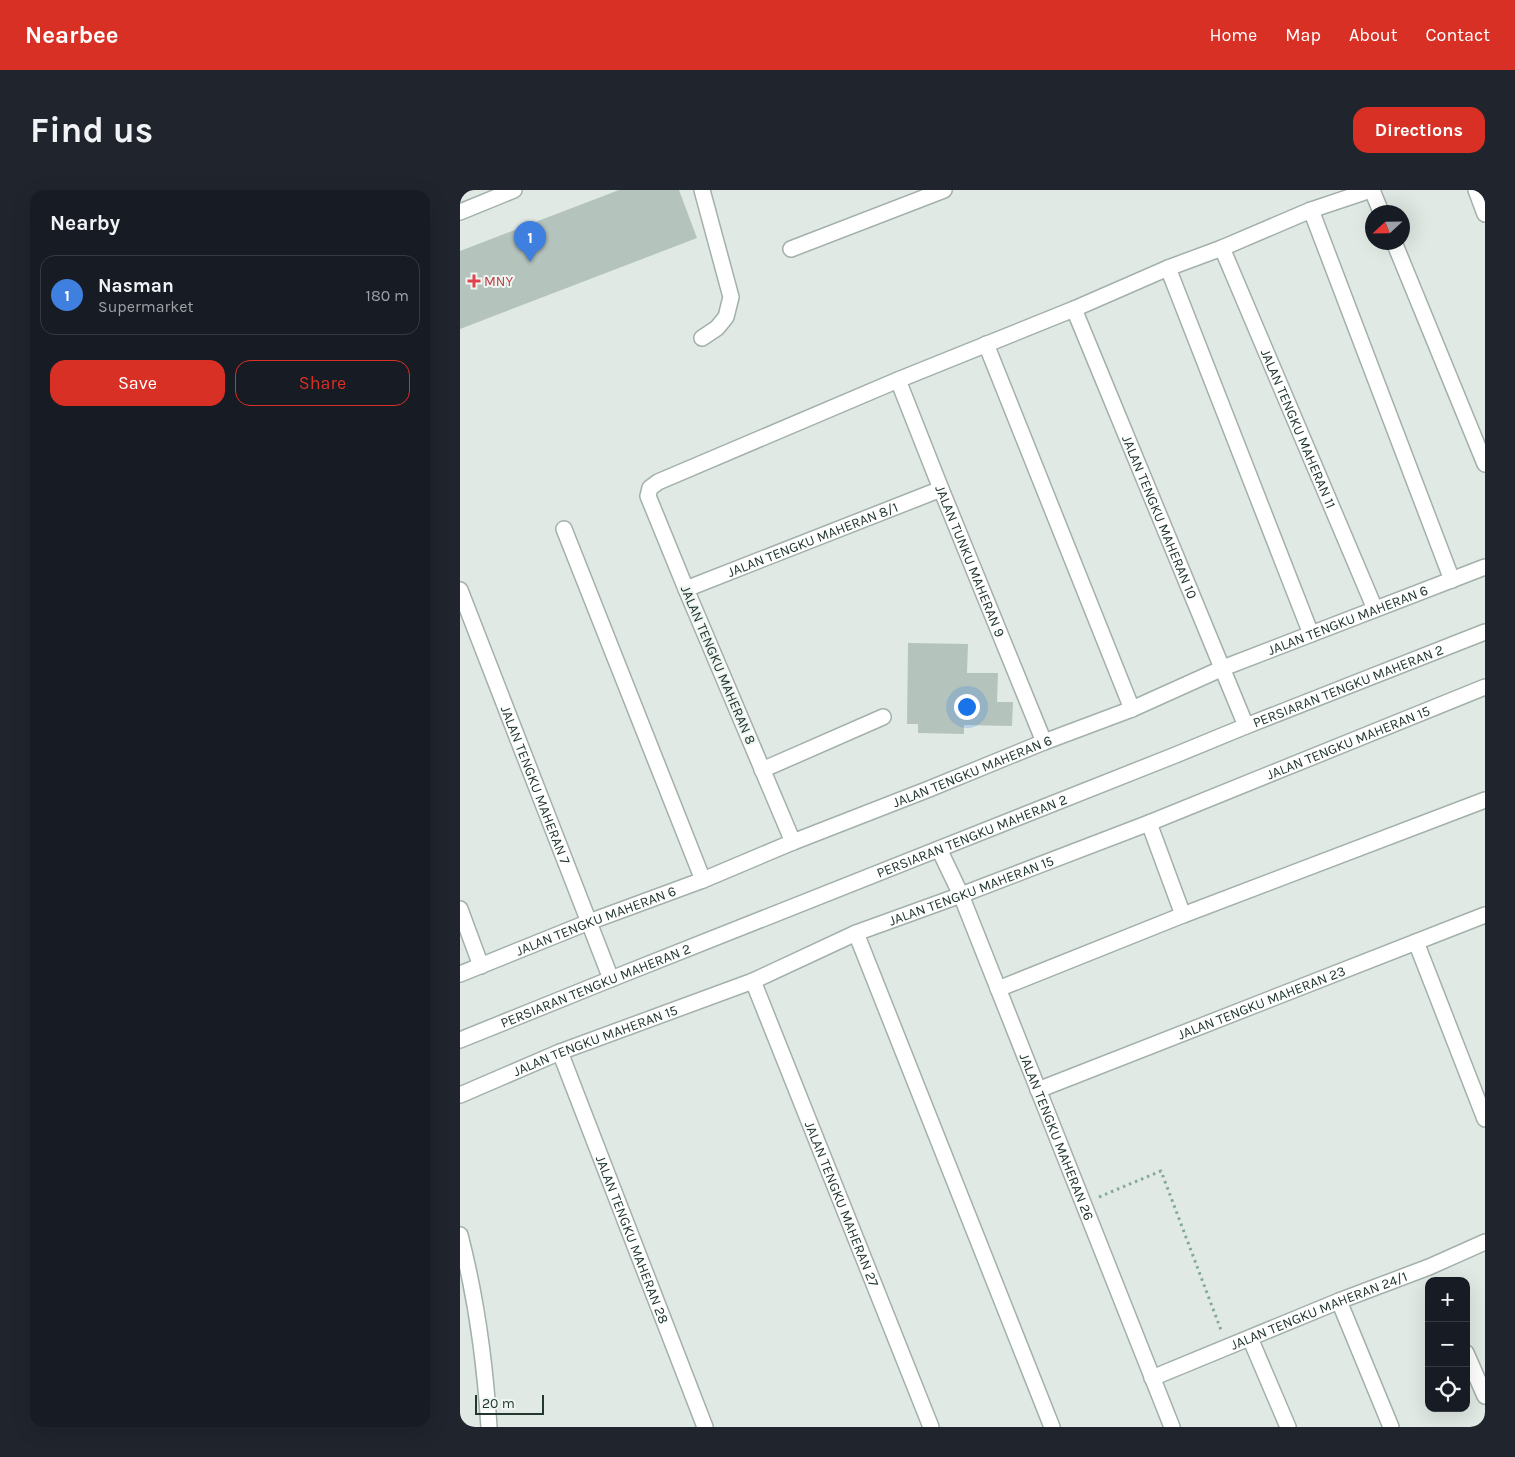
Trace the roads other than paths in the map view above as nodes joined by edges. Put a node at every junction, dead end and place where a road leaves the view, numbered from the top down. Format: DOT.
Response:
graph roads {
  1 [pos="514,190"];
  2 [pos="702,190"];
  3 [pos="944,190"];
  4 [pos="1372,190"];
  5 [pos="1476,190"];
  6 [pos="1379,205"];
  7 [pos="1311,210"];
  8 [pos="460,212"];
  9 [pos="1485,214"];
  10 [pos="1222,248"];
  11 [pos="791,249"];
  12 [pos="1397,250"];
  13 [pos="1168,268"];
  14 [pos="1074,309"];
  15 [pos="702,338"];
  16 [pos="986,344"];
  17 [pos="898,380"];
  18 [pos="1485,464"];
  19 [pos="941,489"];
  20 [pos="564,529"];
  21 [pos="1485,566"];
  22 [pos="1452,580"];
  23 [pos="686,589"];
  24 [pos="460,590"];
  25 [pos="1375,609"];
  26 [pos="1485,632"];
  27 [pos="1311,634"];
  28 [pos="1223,668"];
  29 [pos="1485,687"];
  30 [pos="1132,709"];
  31 [pos="883,717"];
  32 [pos="1246,726"];
  33 [pos="1044,742"];
  34 [pos="762,770"];
  35 [pos="1485,800"];
  36 [pos="1148,823"];
  37 [pos="793,842"];
  38 [pos="939,849"];
  39 [pos="703,880"];
  40 [pos="961,895"];
  41 [pos="460,909"];
  42 [pos="1183,915"];
  43 [pos="1485,915"];
  44 [pos="589,922"];
  45 [pos="856,932"];
  46 [pos="1416,942"];
  47 [pos="481,966"];
  48 [pos="460,974"];
  49 [pos="611,978"];
  50 [pos="753,981"];
  51 [pos="998,989"];
  52 [pos="460,1040"];
  53 [pos="560,1052"];
  54 [pos="1038,1090"];
  55 [pos="460,1095"];
  56 [pos="1485,1119"];
  57 [pos="460,1235"];
  58 [pos="1485,1242"];
  59 [pos="1432,1274"];
  60 [pos="1339,1301"];
  61 [pos="1250,1338"];
  62 [pos="1470,1362"];
  63 [pos="1152,1378"];
  64 [pos="1485,1396"];
  65 [pos="489,1427"];
  66 [pos="705,1427"];
  67 [pos="931,1427"];
  68 [pos="1052,1427"];
  69 [pos="1172,1427"];
  70 [pos="1288,1427"];
  71 [pos="1391,1427"];
  1 -- 8 [label="street"];
  2 -- 15 [label="street"];
  3 -- 11 [label="street"];
  4 -- 6 [label="street"];
  4 -- 7 [label="street"];
  5 -- 9 [label="street"];
  7 -- 10 [label="street"];
  7 -- 22 [label="street"];
  10 -- 13 [label="street"];
  10 -- 25 [label="street, JALAN TENGKU MAHERAN 11"];
  12 -- 18 [label="street"];
  13 -- 14 [label="street"];
  13 -- 27 [label="street"];
  14 -- 16 [label="street"];
  14 -- 28 [label="street, JALAN TENGKU MAHERAN 10"];
  16 -- 17 [label="street"];
  16 -- 30 [label="street"];
  17 -- 19 [label="street, JALAN TUNKU MAHERAN 9"];
  17 -- 23 [label="street, JALAN TENGKU MAHERAN 8"];
  19 -- 23 [label="street, JALAN TENGKU MAHERAN 8/1"];
  19 -- 33 [label="street, JALAN TUNKU MAHERAN 9"];
  20 -- 39 [label="street"];
  21 -- 22 [label="street, JALAN TENGKU MAHERAN 6"];
  22 -- 25 [label="street, JALAN TENGKU MAHERAN 6"];
  23 -- 34 [label="street, JALAN TENGKU MAHERAN 8"];
  24 -- 44 [label="street, JALAN TENGKU MAHERAN 7"];
  25 -- 27 [label="street, JALAN TENGKU MAHERAN 6"];
  26 -- 32 [label="street, PERSIARAN TENGKU MAHERAN 2"];
  27 -- 28 [label="street, JALAN TENGKU MAHERAN 6"];
  28 -- 30 [label="street, JALAN TENGKU MAHERAN 6"];
  28 -- 32 [label="street, JALAN TENGKU MAHERAN 10"];
  29 -- 36 [label="street, JALAN TENGKU MAHERAN 15"];
  30 -- 33 [label="street, JALAN TENGKU MAHERAN 6"];
  31 -- 34 [label="street"];
  32 -- 38 [label="street, PERSIARAN TENGKU MAHERAN 2"];
  33 -- 37 [label="street, JALAN TENGKU MAHERAN 6"];
  34 -- 37 [label="street, JALAN TENGKU MAHERAN 8"];
  35 -- 42 [label="street"];
  36 -- 40 [label="street, JALAN TENGKU MAHERAN 15"];
  36 -- 42 [label="street"];
  37 -- 39 [label="street, JALAN TENGKU MAHERAN 6"];
  38 -- 40 [label="street, JALAN TENGKU MAHERAN 26"];
  38 -- 49 [label="street, PERSIARAN TENGKU MAHERAN 2"];
  39 -- 44 [label="street, JALAN TENGKU MAHERAN 6"];
  40 -- 45 [label="street, JALAN TENGKU MAHERAN 15"];
  40 -- 51 [label="street, JALAN TENGKU MAHERAN 26"];
  41 -- 47 [label="street"];
  42 -- 51 [label="street"];
  43 -- 46 [label="street, JALAN TENGKU MAHERAN 23"];
  44 -- 47 [label="street, JALAN TENGKU MAHERAN 6"];
  44 -- 49 [label="street, JALAN TENGKU MAHERAN 7"];
  45 -- 50 [label="street, JALAN TENGKU MAHERAN 15"];
  45 -- 68 [label="street"];
  46 -- 54 [label="street, JALAN TENGKU MAHERAN 23"];
  46 -- 56 [label="street"];
  47 -- 48 [label="street, JALAN TENGKU MAHERAN 6"];
  49 -- 52 [label="street, PERSIARAN TENGKU MAHERAN 2"];
  50 -- 53 [label="street, JALAN TENGKU MAHERAN 15"];
  50 -- 67 [label="street, JALAN TENGKU MAHERAN 27"];
  51 -- 54 [label="street, JALAN TENGKU MAHERAN 26"];
  53 -- 55 [label="street, JALAN TENGKU MAHERAN 15"];
  53 -- 66 [label="street, JALAN TENGKU MAHERAN 28"];
  54 -- 63 [label="street, JALAN TENGKU MAHERAN 26"];
  57 -- 65 [label="street"];
  58 -- 59 [label="street, JALAN TENGKU MAHERAN 24/1"];
  59 -- 60 [label="street, JALAN TENGKU MAHERAN 24/1"];
  60 -- 61 [label="street, JALAN TENGKU MAHERAN 24/1"];
  60 -- 71 [label="street"];
  61 -- 63 [label="street, JALAN TENGKU MAHERAN 24/1"];
  61 -- 70 [label="street"];
  62 -- 64 [label="street"];
  63 -- 69 [label="street, JALAN TENGKU MAHERAN 26"];
}
